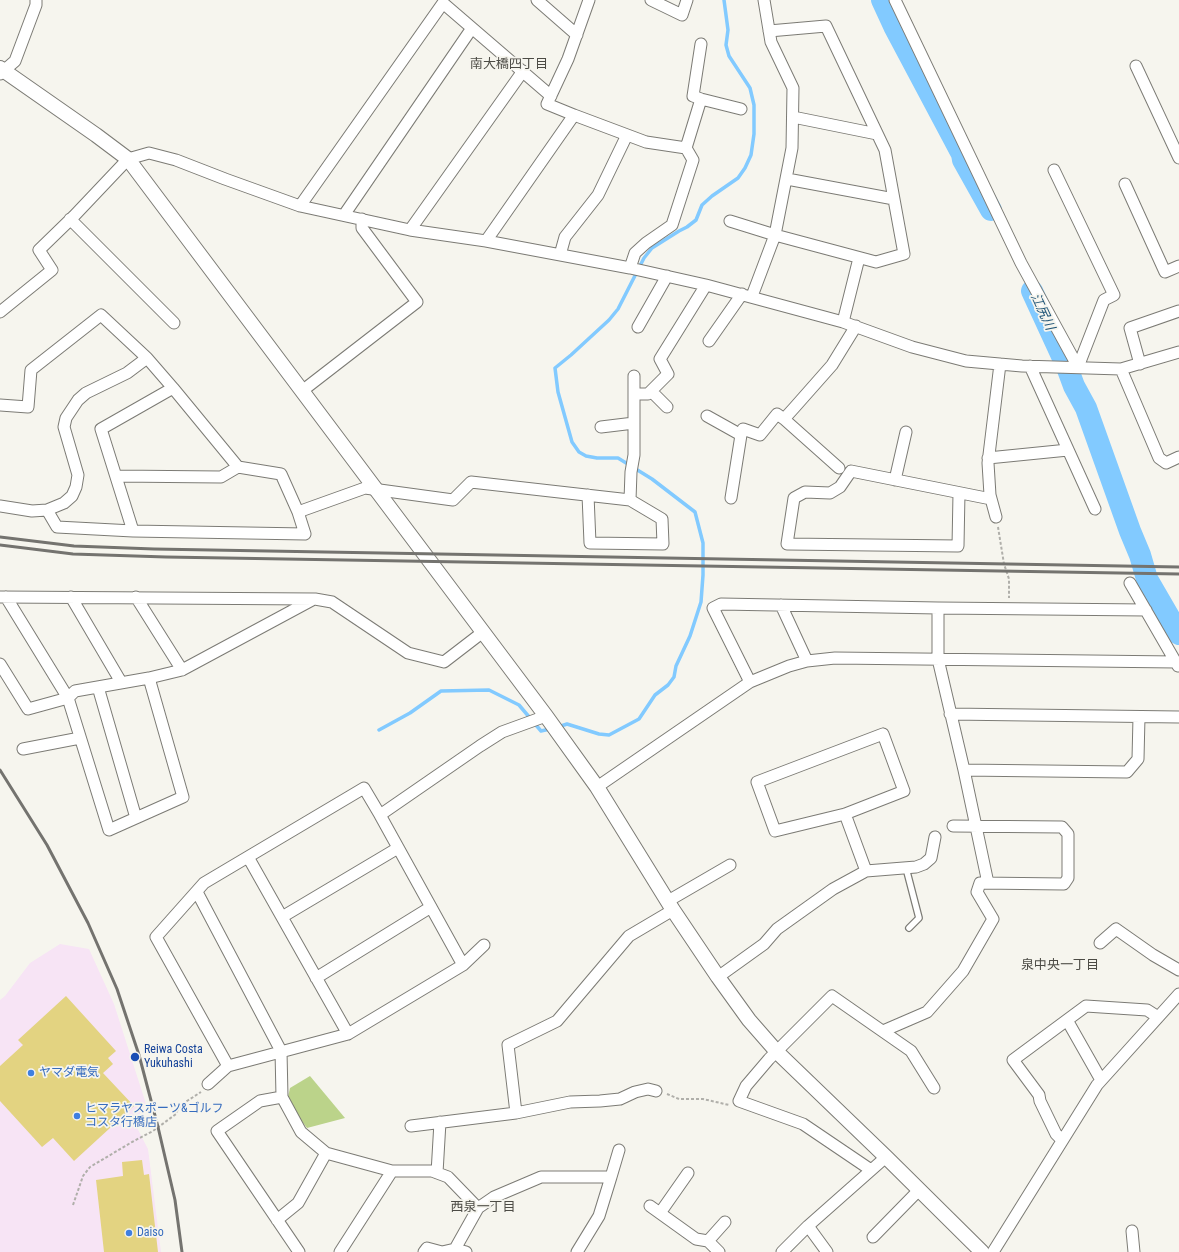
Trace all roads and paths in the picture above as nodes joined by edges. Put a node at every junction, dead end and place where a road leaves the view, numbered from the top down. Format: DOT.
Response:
graph roads {
  1 [pos="36,0"];
  2 [pos="537,0"];
  3 [pos="589,0"];
  4 [pos="651,0"];
  5 [pos="687,0"];
  6 [pos="764,0"];
  7 [pos="895,0"];
  8 [pos="472,28"];
  9 [pos="769,31"];
  10 [pos="577,35"];
  11 [pos="701,44"];
  12 [pos="1136,66"];
  13 [pos="1,71"];
  14 [pos="523,71"];
  15 [pos="551,96"];
  16 [pos="701,99"];
  17 [pos="741,109"];
  18 [pos="574,115"];
  19 [pos="793,117"];
  20 [pos="877,134"];
  21 [pos="627,135"];
  22 [pos="686,148"];
  23 [pos="1179,158"];
  24 [pos="128,159"];
  25 [pos="1054,170"];
  26 [pos="786,179"];
  27 [pos="1124,184"];
  28 [pos="894,199"];
  29 [pos="300,206"];
  30 [pos="344,215"];
  31 [pos="362,219"];
  32 [pos="70,220"];
  33 [pos="730,221"];
  34 [pos="410,230"];
  35 [pos="775,235"];
  36 [pos="486,241"];
  37 [pos="560,255"];
  38 [pos="859,258"];
  39 [pos="1179,266"];
  40 [pos="630,268"];
  41 [pos="667,276"];
  42 [pos="706,284"];
  43 [pos="747,295"];
  44 [pos="1179,311"];
  45 [pos="0,312"];
  46 [pos="843,322"];
  47 [pos="174,323"];
  48 [pos="856,326"];
  49 [pos="638,327"];
  50 [pos="709,341"];
  51 [pos="1179,352"];
  52 [pos="147,358"];
  53 [pos="1000,364"];
  54 [pos="1140,364"];
  55 [pos="1030,366"];
  56 [pos="1078,367"];
  57 [pos="1121,369"];
  58 [pos="634,376"];
  59 [pos="173,388"];
  60 [pos="302,391"];
  61 [pos="651,391"];
  62 [pos="634,394"];
  63 [pos="0,405"];
  64 [pos="667,407"];
  65 [pos="707,416"];
  66 [pos="784,420"];
  67 [pos="634,423"];
  68 [pos="602,427"];
  69 [pos="906,432"];
  70 [pos="742,434"];
  71 [pos="1068,450"];
  72 [pos="988,458"];
  73 [pos="1178,459"];
  74 [pos="238,467"];
  75 [pos="839,468"];
  76 [pos="116,476"];
  77 [pos="895,480"];
  78 [pos="376,488"];
  79 [pos="959,493"];
  80 [pos="588,495"];
  81 [pos="731,498"];
  82 [pos="991,499"];
  83 [pos="630,500"];
  84 [pos="0,506"];
  85 [pos="1095,509"];
  86 [pos="47,510"];
  87 [pos="298,512"];
  88 [pos="996,517"];
  89 [pos="133,531"];
  90 [pos="1130,584"];
  91 [pos="3,597"];
  92 [pos="70,597"];
  93 [pos="136,597"];
  94 [pos="315,599"];
  95 [pos="781,605"];
  96 [pos="938,608"];
  97 [pos="1009,609"];
  98 [pos="1146,610"];
  99 [pos="483,632"];
  100 [pos="938,659"];
  101 [pos="807,661"];
  102 [pos="0,664"];
  103 [pos="1178,664"];
  104 [pos="182,670"];
  105 [pos="149,678"];
  106 [pos="121,682"];
  107 [pos="750,682"];
  108 [pos="98,687"];
  109 [pos="68,698"];
  110 [pos="950,714"];
  111 [pos="546,716"];
  112 [pos="1139,717"];
  113 [pos="1179,717"];
  114 [pos="80,738"];
  115 [pos="23,749"];
  116 [pos="964,770"];
  117 [pos="597,787"];
  118 [pos="845,814"];
  119 [pos="380,815"];
  120 [pos="136,818"];
  121 [pos="953,826"];
  122 [pos="975,826"];
  123 [pos="935,837"];
  124 [pos="398,848"];
  125 [pos="248,857"];
  126 [pos="730,865"];
  127 [pos="906,867"];
  128 [pos="866,871"];
  129 [pos="988,883"];
  130 [pos="197,892"];
  131 [pos="670,905"];
  132 [pos="431,907"];
  133 [pos="282,917"];
  134 [pos="909,928"];
  135 [pos="1100,943"];
  136 [pos="484,945"];
  137 [pos="462,965"];
  138 [pos="1179,970"];
  139 [pos="718,977"];
  140 [pos="316,978"];
  141 [pos="1179,994"];
  142 [pos="1158,1017"];
  143 [pos="1067,1020"];
  144 [pos="884,1031"];
  145 [pos="348,1034"];
  146 [pos="281,1050"];
  147 [pos="777,1052"];
  148 [pos="228,1066"];
  149 [pos="1101,1080"];
  150 [pos="208,1084"];
  151 [pos="934,1088"];
  152 [pos="656,1091"];
  153 [pos="282,1097"];
  154 [pos="739,1101"];
  155 [pos="516,1113"];
  156 [pos="440,1122"];
  157 [pos="411,1126"];
  158 [pos="1062,1140"];
  159 [pos="619,1150"];
  160 [pos="326,1153"];
  161 [pos="886,1157"];
  162 [pos="870,1170"];
  163 [pos="392,1171"];
  164 [pos="437,1173"];
  165 [pos="688,1173"];
  166 [pos="611,1177"];
  167 [pos="919,1190"];
  168 [pos="73,1205"];
  169 [pos="650,1206"];
  170 [pos="478,1208"];
  171 [pos="660,1213"];
  172 [pos="277,1220"];
  173 [pos="725,1222"];
  174 [pos="808,1226"];
  175 [pos="1132,1231"];
  176 [pos="873,1237"];
  177 [pos="708,1241"];
  178 [pos="461,1250"];
  179 [pos="299,1252"];
  180 [pos="340,1252"];
  181 [pos="424,1252"];
  182 [pos="577,1252"];
  183 [pos="719,1252"];
  184 [pos="782,1252"];
  185 [pos="827,1252"];
  186 [pos="982,1252"];
  187 [pos="993,1252"];
  188 [pos="1134,1252"];
  1 -- 13 [label="street"];
  2 -- 10 [label="street"];
  3 -- 10 [label="street"];
  4 -- 5 [label="street"];
  6 -- 9 [label="street"];
  7 -- 56 [label="street"];
  8 -- 14 [label="street"];
  8 -- 29 [label="street"];
  8 -- 30 [label="street"];
  9 -- 19 [label="street"];
  9 -- 20 [label="street"];
  10 -- 15 [label="street"];
  11 -- 16 [label="street"];
  12 -- 23 [label="street"];
  13 -- 24 [label="street"];
  14 -- 15 [label="street"];
  14 -- 34 [label="street"];
  15 -- 18 [label="street"];
  16 -- 17 [label="street"];
  16 -- 22 [label="street"];
  18 -- 21 [label="street"];
  18 -- 36 [label="street"];
  19 -- 20 [label="street"];
  19 -- 26 [label="street"];
  20 -- 28 [label="street"];
  21 -- 22 [label="street"];
  21 -- 37 [label="street"];
  22 -- 40 [label="street"];
  24 -- 29 [label="street"];
  24 -- 32 [label="street"];
  24 -- 60 [label="street"];
  25 -- 56 [label="street"];
  26 -- 28 [label="street"];
  26 -- 35 [label="street"];
  27 -- 39 [label="street"];
  28 -- 38 [label="street"];
  29 -- 30 [label="street"];
  30 -- 31 [label="street"];
  31 -- 34 [label="street"];
  31 -- 60 [label="street"];
  32 -- 45 [label="street"];
  32 -- 47 [label="street"];
  33 -- 35 [label="street"];
  34 -- 36 [label="street"];
  35 -- 38 [label="street"];
  35 -- 43 [label="street"];
  36 -- 37 [label="street"];
  37 -- 40 [label="street"];
  38 -- 46 [label="street"];
  40 -- 41 [label="street"];
  41 -- 42 [label="street"];
  41 -- 49 [label="street"];
  42 -- 43 [label="street"];
  42 -- 61 [label="street"];
  43 -- 46 [label="street"];
  43 -- 50 [label="street"];
  44 -- 54 [label="street"];
  46 -- 48 [label="street"];
  48 -- 53 [label="street"];
  48 -- 66 [label="street"];
  51 -- 54 [label="street"];
  52 -- 59 [label="street"];
  52 -- 63 [label="street"];
  52 -- 86 [label="street"];
  53 -- 55 [label="street"];
  53 -- 72 [label="street"];
  54 -- 57 [label="street"];
  55 -- 56 [label="street"];
  55 -- 71 [label="street"];
  56 -- 57 [label="street"];
  57 -- 73 [label="street"];
  58 -- 62 [label="street"];
  59 -- 74 [label="street"];
  59 -- 76 [label="street"];
  60 -- 78 [label="street"];
  61 -- 62 [label="street"];
  61 -- 64 [label="street"];
  62 -- 67 [label="street"];
  65 -- 70 [label="street"];
  66 -- 70 [label="street"];
  66 -- 75 [label="street"];
  67 -- 68 [label="street"];
  67 -- 83 [label="street"];
  69 -- 77 [label="street"];
  70 -- 81 [label="street"];
  71 -- 72 [label="street"];
  71 -- 85 [label="street"];
  72 -- 82 [label="street"];
  74 -- 76 [label="street"];
  74 -- 87 [label="street"];
  76 -- 89 [label="street"];
  77 -- 79 [label="street"];
  77 -- 79 [label="street"];
  78 -- 80 [label="street"];
  78 -- 87 [label="street"];
  78 -- 99 [label="street"];
  79 -- 82 [label="street"];
  80 -- 83 [label="street"];
  80 -- 83 [label="street"];
  82 -- 88 [label="street"];
  84 -- 86 [label="street"];
  86 -- 89 [label="street"];
  87 -- 89 [label="street"];
  88 -- 97 [label="path"];
  90 -- 98 [label="street"];
  91 -- 92 [label="street"];
  91 -- 109 [label="street"];
  92 -- 93 [label="street"];
  92 -- 106 [label="street"];
  93 -- 94 [label="street"];
  93 -- 104 [label="street"];
  94 -- 99 [label="street"];
  94 -- 104 [label="street"];
  95 -- 96 [label="street"];
  95 -- 101 [label="street"];
  95 -- 107 [label="street"];
  96 -- 97 [label="street"];
  96 -- 100 [label="street"];
  97 -- 98 [label="street"];
  98 -- 103 [label="street"];
  99 -- 111 [label="street"];
  100 -- 101 [label="street"];
  100 -- 103 [label="street"];
  100 -- 110 [label="street"];
  101 -- 107 [label="street"];
  102 -- 109 [label="street"];
  104 -- 105 [label="street"];
  105 -- 106 [label="street"];
  105 -- 120 [label="street"];
  106 -- 108 [label="street"];
  107 -- 117 [label="street"];
  108 -- 109 [label="street"];
  108 -- 120 [label="street"];
  109 -- 114 [label="street"];
  110 -- 112 [label="street"];
  110 -- 116 [label="street"];
  111 -- 117 [label="street"];
  111 -- 119 [label="street"];
  112 -- 113 [label="street"];
  112 -- 116 [label="street"];
  114 -- 115 [label="street"];
  114 -- 120 [label="street"];
  116 -- 122 [label="street"];
  117 -- 131 [label="street"];
  118 -- 118 [label="street"];
  118 -- 128 [label="street"];
  119 -- 124 [label="street"];
  119 -- 125 [label="street"];
  121 -- 122 [label="street"];
  122 -- 129 [label="street"];
  122 -- 129 [label="street"];
  123 -- 127 [label="street"];
  124 -- 132 [label="street"];
  124 -- 133 [label="street"];
  125 -- 130 [label="street"];
  125 -- 133 [label="street"];
  126 -- 131 [label="street"];
  127 -- 128 [label="street"];
  127 -- 134 [label="lane"];
  128 -- 139 [label="street"];
  129 -- 144 [label="street"];
  130 -- 146 [label="street"];
  130 -- 148 [label="street"];
  131 -- 139 [label="street"];
  131 -- 155 [label="street"];
  132 -- 137 [label="street"];
  132 -- 140 [label="street"];
  133 -- 140 [label="street"];
  135 -- 138 [label="street"];
  136 -- 137 [label="street"];
  137 -- 145 [label="street"];
  139 -- 147 [label="street"];
  140 -- 145 [label="street"];
  141 -- 142 [label="street"];
  142 -- 143 [label="street"];
  142 -- 149 [label="street"];
  143 -- 149 [label="street"];
  143 -- 158 [label="street"];
  144 -- 147 [label="street"];
  144 -- 151 [label="street"];
  145 -- 146 [label="street"];
  146 -- 148 [label="street"];
  146 -- 153 [label="street"];
  147 -- 154 [label="street"];
  147 -- 161 [label="street"];
  148 -- 150 [label="street"];
  149 -- 158 [label="street"];
  150 -- 168 [label="path"];
  152 -- 154 [label="path"];
  152 -- 155 [label="street"];
  153 -- 160 [label="street"];
  153 -- 172 [label="street"];
  154 -- 162 [label="street"];
  155 -- 156 [label="street"];
  156 -- 157 [label="street"];
  156 -- 164 [label="street"];
  158 -- 187 [label="street"];
  159 -- 166 [label="street"];
  160 -- 163 [label="street"];
  160 -- 172 [label="street"];
  161 -- 162 [label="street"];
  161 -- 167 [label="street"];
  162 -- 174 [label="street"];
  163 -- 164 [label="street"];
  163 -- 180 [label="street"];
  164 -- 170 [label="street"];
  165 -- 171 [label="street"];
  166 -- 170 [label="street"];
  166 -- 182 [label="street"];
  167 -- 176 [label="street"];
  167 -- 186 [label="street"];
  169 -- 171 [label="street"];
  170 -- 178 [label="street"];
  171 -- 177 [label="street"];
  172 -- 179 [label="street"];
  173 -- 177 [label="street"];
  174 -- 184 [label="street"];
  174 -- 185 [label="street"];
  175 -- 188 [label="street"];
  177 -- 183 [label="street"];
  178 -- 181 [label="street"];
}
